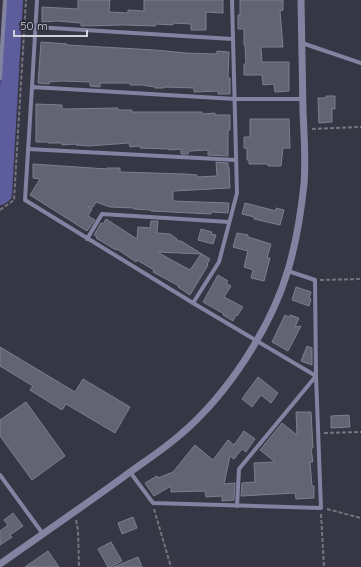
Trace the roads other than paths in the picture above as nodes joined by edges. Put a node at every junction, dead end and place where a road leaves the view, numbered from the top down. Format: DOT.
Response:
graph roads {
  1 [pos="5,0"];
  2 [pos="37,0"];
  3 [pos="232,0"];
  4 [pos="301,0"];
  5 [pos="35,27"];
  6 [pos="1,37"];
  7 [pos="233,39"];
  8 [pos="302,43"];
  9 [pos="361,63"];
  10 [pos="0,78"];
  11 [pos="32,87"];
  12 [pos="235,99"];
  13 [pos="303,99"];
  14 [pos="28,149"];
  15 [pos="236,160"];
  16 [pos="230,222"];
  17 [pos="87,239"];
  18 [pos="288,271"];
  19 [pos="193,304"];
  20 [pos="256,342"];
  21 [pos="316,376"];
  22 [pos="130,472"];
  23 [pos="0,475"];
  24 [pos="237,506"];
  25 [pos="43,534"];
  26 [pos="0,564"];
  1 -- 6 [label="street"];
  2 -- 5 [label="street"];
  3 -- 7 [label="street"];
  4 -- 8 [label="street"];
  5 -- 7 [label="street"];
  5 -- 11 [label="street"];
  6 -- 10 [label="street"];
  7 -- 12 [label="street"];
  8 -- 9 [label="street"];
  8 -- 13 [label="street"];
  11 -- 12 [label="street"];
  11 -- 14 [label="street"];
  12 -- 13 [label="street"];
  12 -- 15 [label="street"];
  13 -- 18 [label="street"];
  14 -- 15 [label="street"];
  14 -- 17 [label="street"];
  15 -- 16 [label="street"];
  16 -- 17 [label="street"];
  16 -- 19 [label="street"];
  17 -- 19 [label="street"];
  18 -- 20 [label="street"];
  18 -- 21 [label="street"];
  19 -- 20 [label="street"];
  20 -- 21 [label="street"];
  20 -- 22 [label="street"];
  21 -- 24 [label="street"];
  21 -- 24 [label="street"];
  22 -- 24 [label="street"];
  22 -- 25 [label="street"];
  23 -- 25 [label="street"];
  25 -- 26 [label="street"];
}
